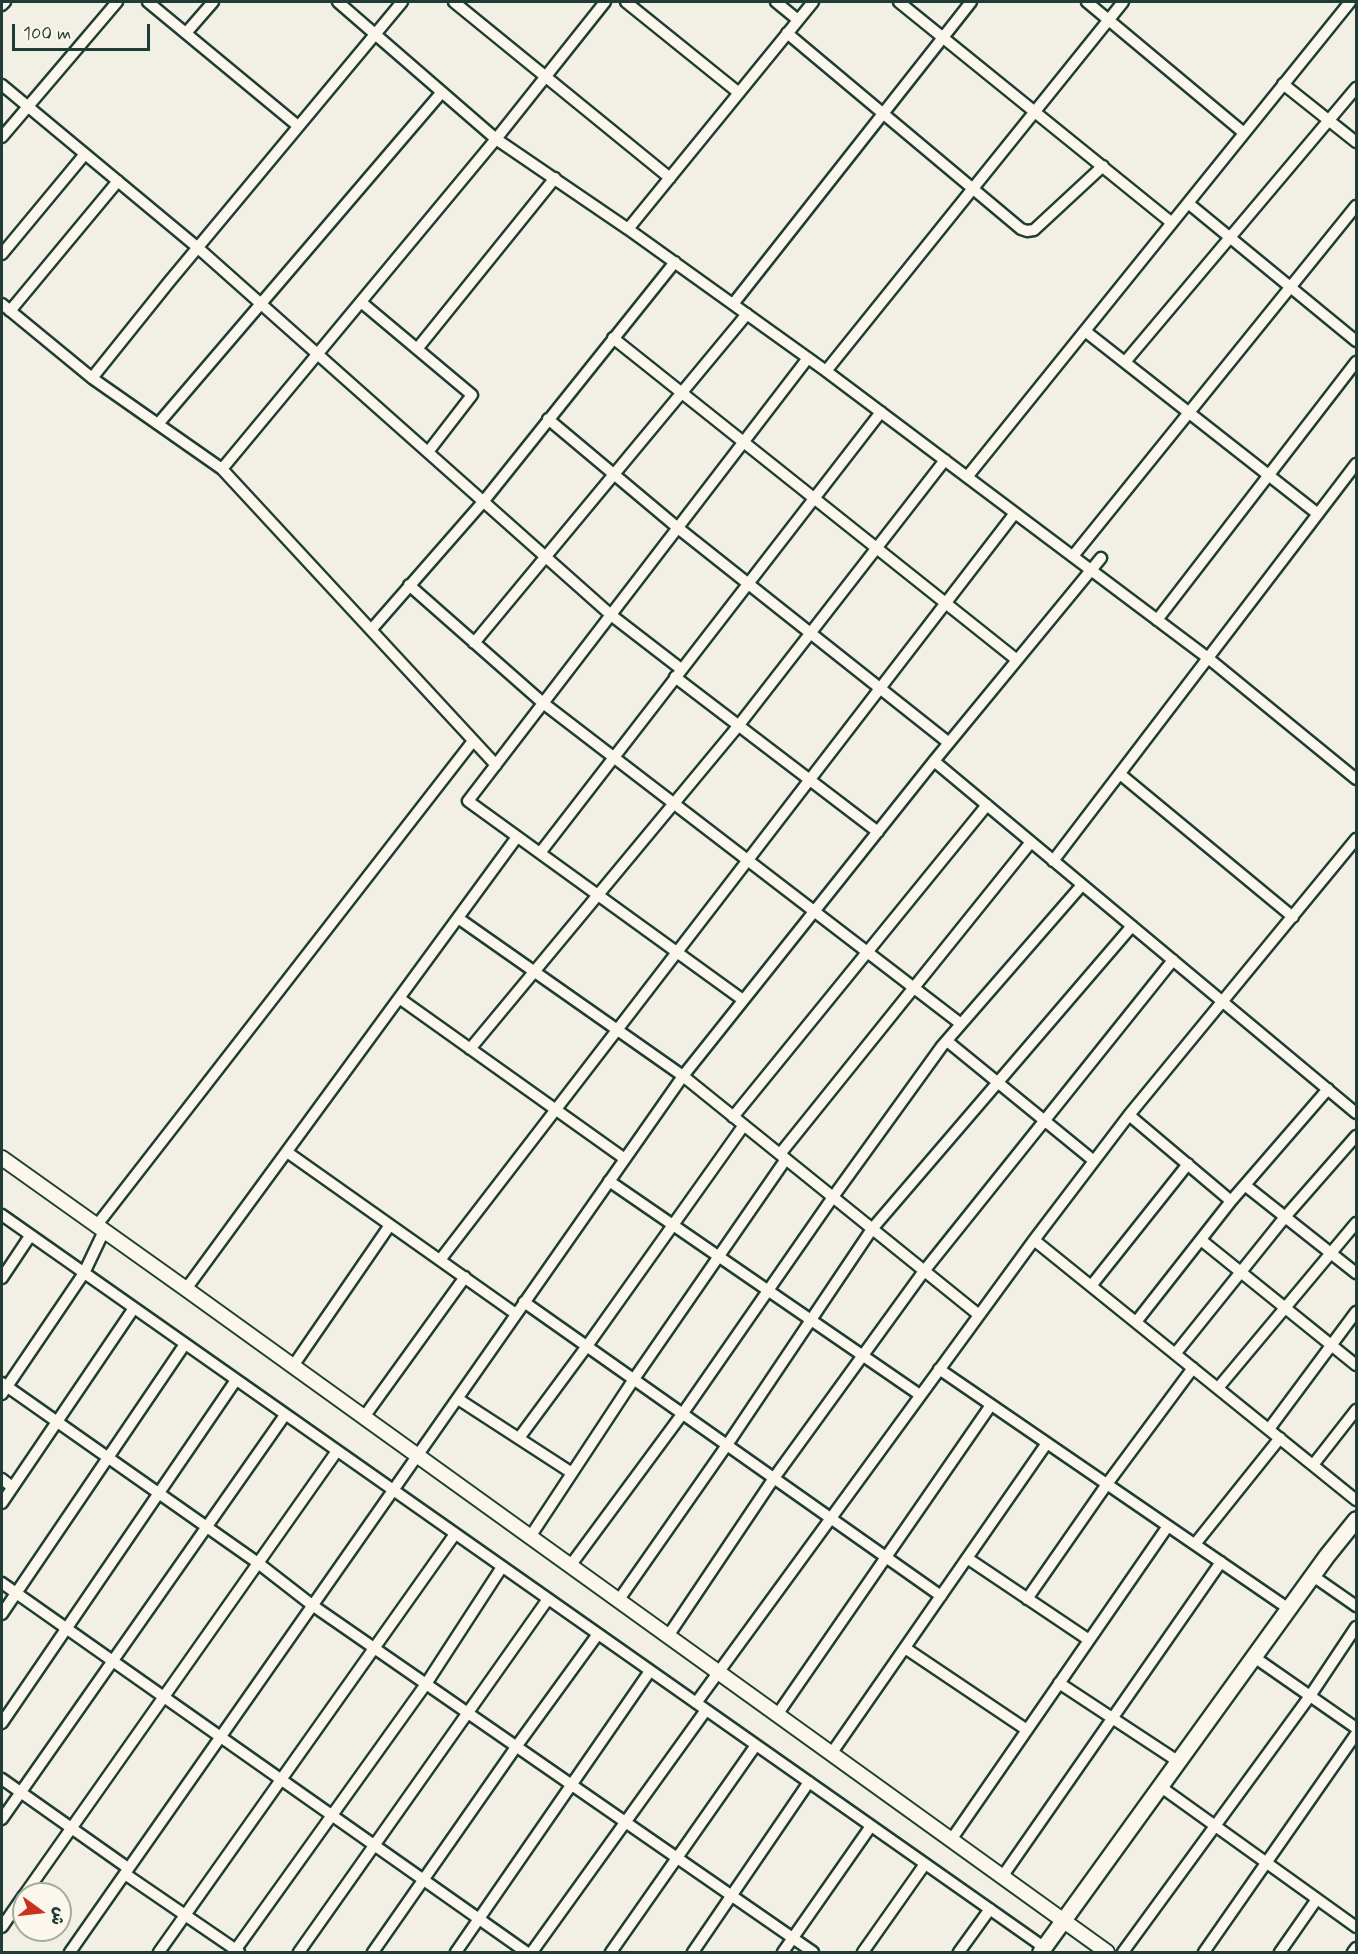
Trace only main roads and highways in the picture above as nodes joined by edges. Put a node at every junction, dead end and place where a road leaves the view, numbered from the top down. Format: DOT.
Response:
graph roads {
  1 [pos="1356,1520"];
  2 [pos="1046,1951"];
  1 -- 2 [label="main road"];
}
